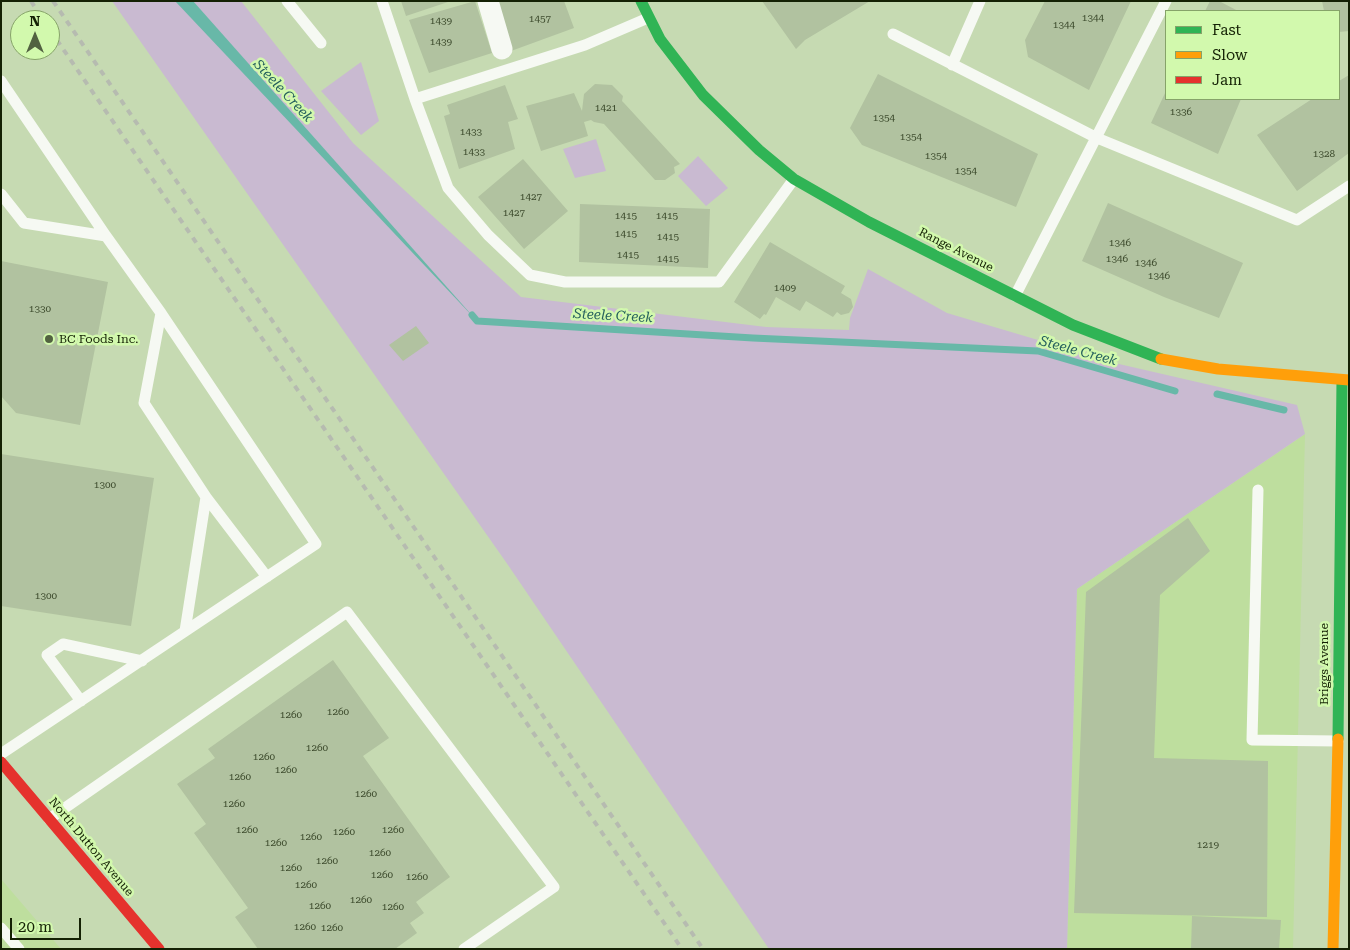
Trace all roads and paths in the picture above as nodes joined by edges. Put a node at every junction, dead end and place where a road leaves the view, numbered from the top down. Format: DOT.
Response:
graph roads {
  1 [pos="287,1"];
  2 [pos="382,1"];
  3 [pos="488,1"];
  4 [pos="641,1"];
  5 [pos="980,1"];
  6 [pos="1166,1"];
  7 [pos="648,18"];
  8 [pos="893,34"];
  9 [pos="321,43"];
  10 [pos="502,50"];
  11 [pos="952,65"];
  12 [pos="1,81"];
  13 [pos="415,99"];
  14 [pos="1097,138"];
  15 [pos="794,179"];
  16 [pos="1349,186"];
  17 [pos="1,194"];
  18 [pos="106,236"];
  19 [pos="1015,296"];
  20 [pos="161,313"];
  21 [pos="1345,380"];
  22 [pos="1258,490"];
  23 [pos="206,497"];
  24 [pos="267,577"];
  25 [pos="1344,621"];
  26 [pos="185,631"];
  27 [pos="142,662"];
  28 [pos="81,701"];
  29 [pos="1338,741"];
  30 [pos="1,754"];
  31 [pos="1343,755"];
  32 [pos="1,762"];
  33 [pos="49,819"];
  34 [pos="1,928"];
  35 [pos="19,949"];
  36 [pos="159,949"];
  37 [pos="464,949"];
  38 [pos="1333,949"];
  1 -- 9 [label="lane"];
  2 -- 13 [label="lane"];
  3 -- 10 [label="street"];
  4 -- 7 [label="street, Range Avenue"];
  5 -- 11 [label="lane"];
  6 -- 14 [label="lane"];
  7 -- 13 [label="lane"];
  7 -- 15 [label="street, Range Avenue"];
  8 -- 11 [label="lane"];
  11 -- 14 [label="lane"];
  12 -- 18 [label="lane"];
  13 -- 15 [label="lane"];
  14 -- 16 [label="lane"];
  14 -- 19 [label="lane"];
  15 -- 19 [label="street, Range Avenue"];
  17 -- 18 [label="lane"];
  18 -- 20 [label="lane"];
  19 -- 21 [label="street, Range Avenue"];
  20 -- 23 [label="lane"];
  20 -- 24 [label="lane"];
  21 -- 25 [label="street, Briggs Avenue"];
  22 -- 29 [label="lane"];
  23 -- 24 [label="lane"];
  23 -- 26 [label="lane"];
  24 -- 26 [label="lane"];
  25 -- 29 [label="street, Briggs Avenue"];
  26 -- 27 [label="lane"];
  27 -- 28 [label="lane"];
  27 -- 28 [label="lane"];
  28 -- 30 [label="lane"];
  29 -- 31 [label="street, Briggs Avenue"];
  31 -- 38 [label="street, Briggs Avenue"];
  32 -- 33 [label="street, North Dutton Avenue"];
  33 -- 36 [label="street, North Dutton Avenue"];
  33 -- 37 [label="lane"];
  34 -- 35 [label="lane"];
}
